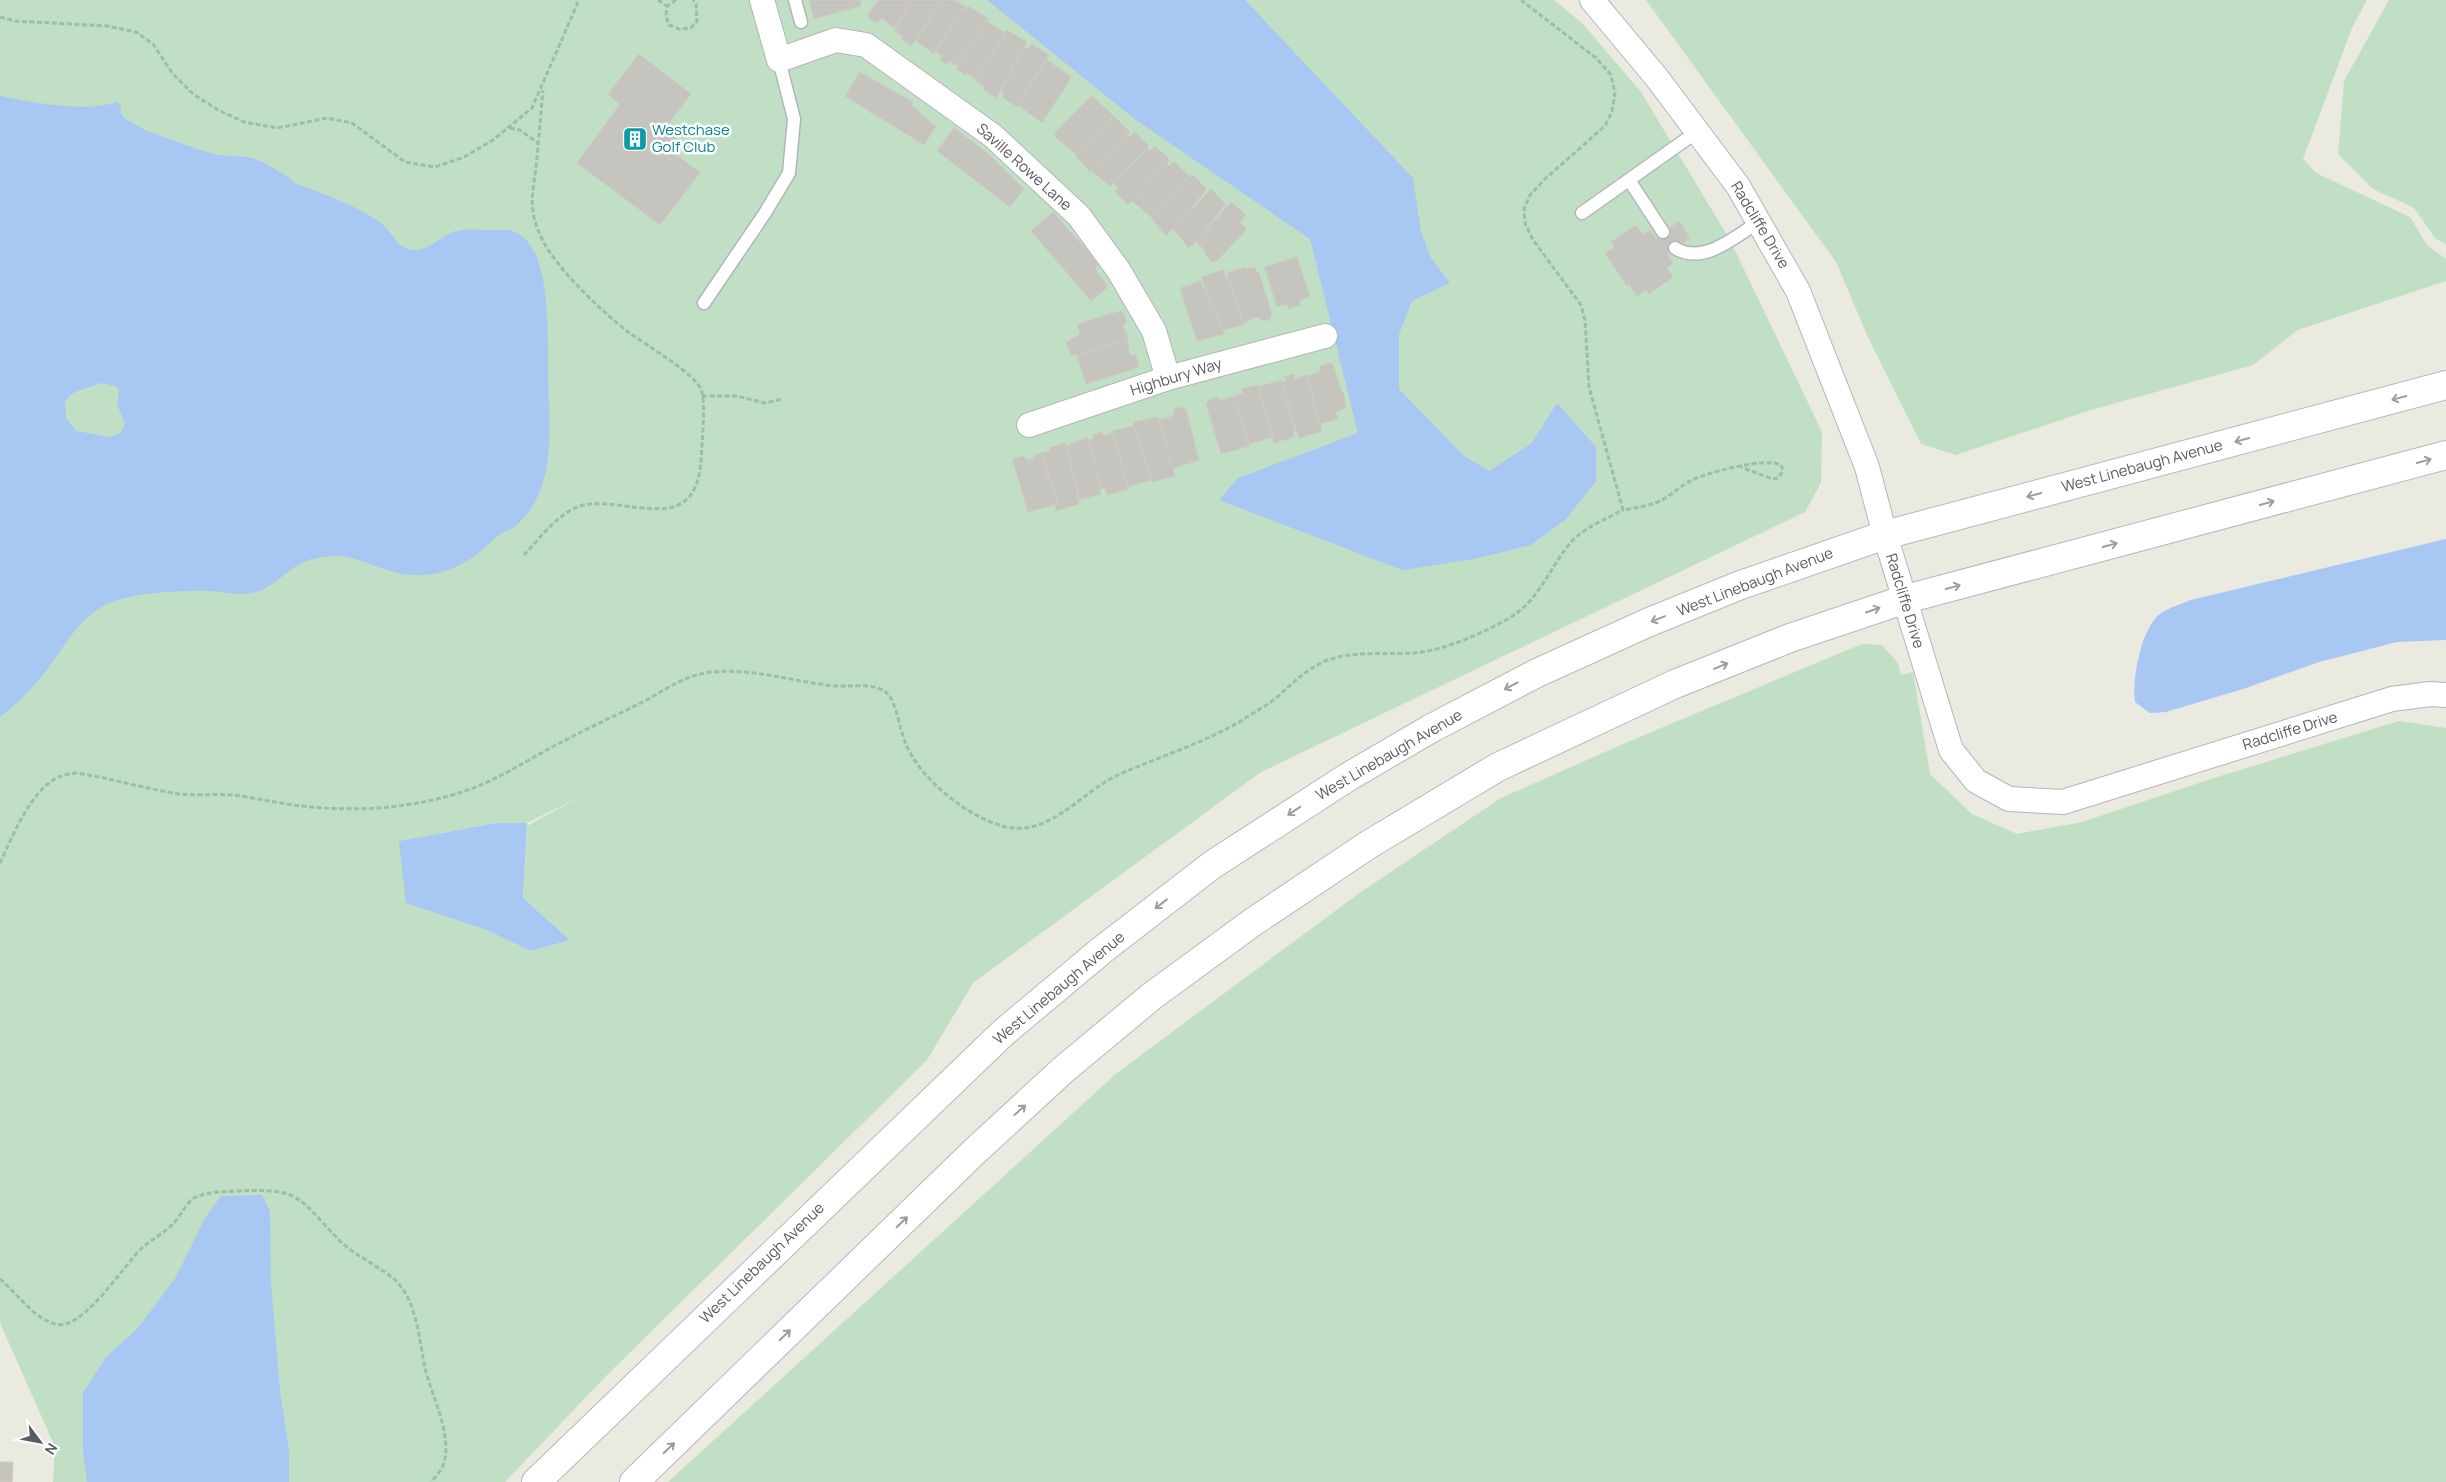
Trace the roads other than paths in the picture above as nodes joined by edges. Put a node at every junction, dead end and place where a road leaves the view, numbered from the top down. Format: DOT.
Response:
graph roads {
  1 [pos="762,0"];
  2 [pos="795,0"];
  3 [pos="1592,0"];
  4 [pos="801,22"];
  5 [pos="779,60"];
  6 [pos="1698,131"];
  7 [pos="1629,180"];
  8 [pos="1582,213"];
  9 [pos="1760,221"];
  10 [pos="1663,232"];
  11 [pos="1675,248"];
  12 [pos="704,303"];
  13 [pos="1325,336"];
  14 [pos="1168,378"];
  15 [pos="2446,385"];
  16 [pos="1029,425"];
  17 [pos="2446,455"];
  18 [pos="1885,535"];
  19 [pos="1906,599"];
  20 [pos="2446,695"];
  21 [pos="536,1482"];
  22 [pos="634,1482"];
  1 -- 5 [label="street"];
  2 -- 4 [label="lane"];
  3 -- 6 [label="street, Radcliffe Drive"];
  5 -- 12 [label="lane"];
  5 -- 14 [label="street, Saville Rowe Lane"];
  6 -- 7 [label="lane"];
  6 -- 9 [label="street, Radcliffe Drive"];
  7 -- 8 [label="lane"];
  7 -- 10 [label="lane"];
  9 -- 11 [label="lane"];
  9 -- 18 [label="street, Radcliffe Drive"];
  13 -- 14 [label="street, Highbury Way"];
  14 -- 16 [label="street, Highbury Way"];
  15 -- 18 [label="main road, West Linebaugh Avenue, one-way"];
  19 -- 17 [label="main road, one-way"];
  18 -- 19 [label="street, Radcliffe Drive"];
  18 -- 21 [label="main road, West Linebaugh Avenue, one-way"];
  19 -- 20 [label="street, Radcliffe Drive"];
  22 -- 19 [label="main road, one-way"];
}
